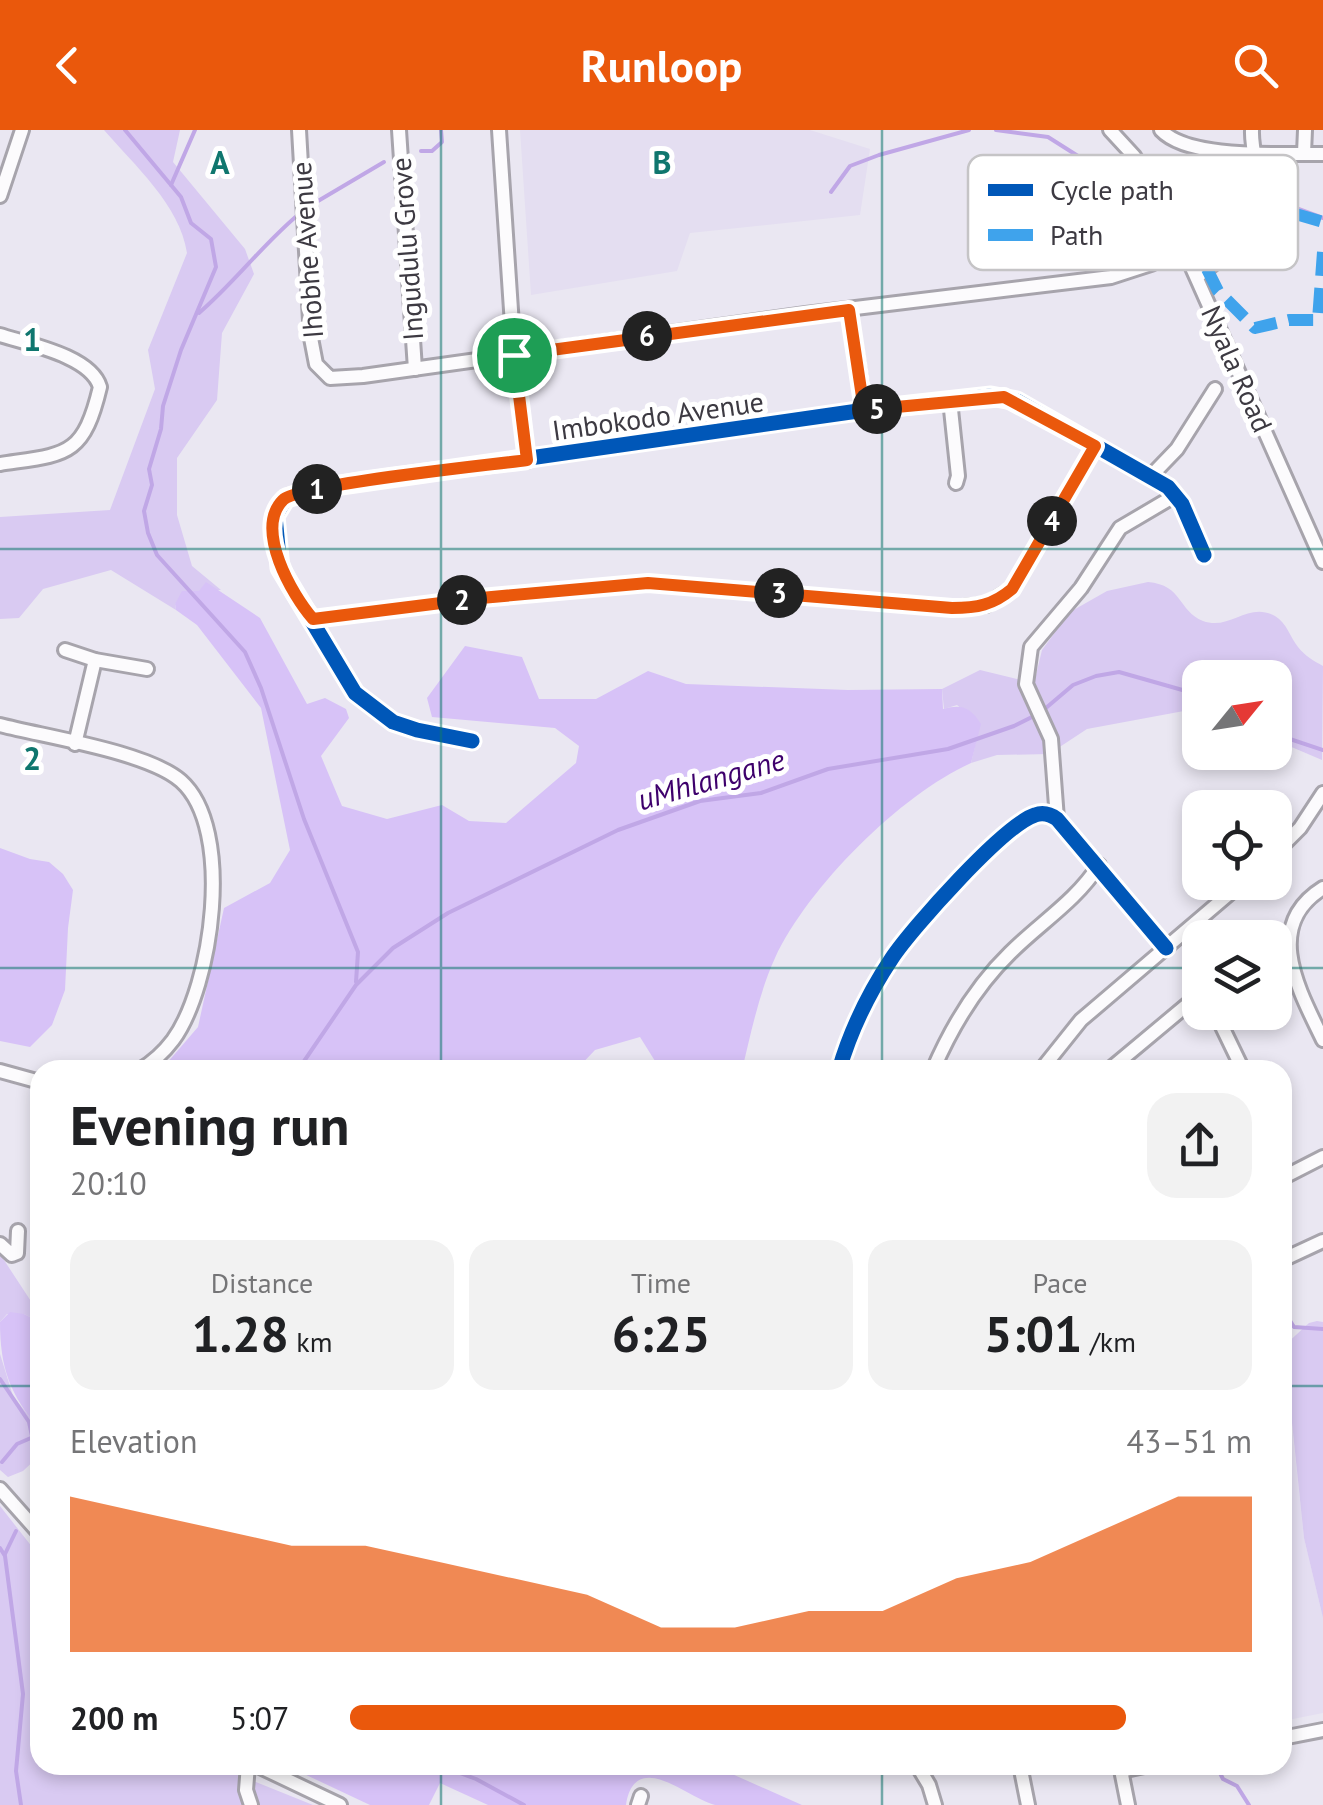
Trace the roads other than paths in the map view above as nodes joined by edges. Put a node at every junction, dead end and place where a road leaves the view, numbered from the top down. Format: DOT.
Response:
graph roads {
  1 [pos="22,130"];
  2 [pos="299,130"];
  3 [pos="399,130"];
  4 [pos="499,130"];
  5 [pos="1110,130"];
  6 [pos="1160,130"];
  7 [pos="1252,130"];
  8 [pos="1305,130"];
  9 [pos="0,140"];
  10 [pos="16,145"];
  11 [pos="1251,151"];
  12 [pos="1304,153"];
  13 [pos="1323,154"];
  14 [pos="1133,155"];
  15 [pos="1252,155"];
  16 [pos="0,196"];
  17 [pos="1132,270"];
  18 [pos="1194,270"];
  19 [pos="1206,270"];
  20 [pos="1197,277"];
  21 [pos="849,310"];
  22 [pos="0,334"];
  23 [pos="514,355"];
  24 [pos="415,369"];
  25 [pos="1215,389"];
  26 [pos="950,400"];
  27 [pos="864,410"];
  28 [pos="1095,446"];
  29 [pos="527,460"];
  30 [pos="0,464"];
  31 [pos="1150,477"];
  32 [pos="956,483"];
  33 [pos="1176,495"];
  34 [pos="1204,555"];
  35 [pos="1323,562"];
  36 [pos="313,619"];
  37 [pos="65,650"];
  38 [pos="95,660"];
  39 [pos="147,669"];
  40 [pos="0,726"];
  41 [pos="472,741"];
  42 [pos="75,744"];
  43 [pos="1323,793"];
  44 [pos="1057,818"];
  45 [pos="1292,836"];
  46 [pos="1099,865"];
  47 [pos="1323,888"];
  48 [pos="1222,900"];
  49 [pos="1292,923"];
  50 [pos="1166,948"];
  51 [pos="1292,958"];
  52 [pos="1182,1009"];
  53 [pos="1224,1030"];
  54 [pos="1323,1040"];
  55 [pos="154,1060"];
  56 [pos="843,1060"];
  57 [pos="938,1060"];
  58 [pos="1049,1060"];
  59 [pos="1121,1060"];
  60 [pos="1238,1060"];
  61 [pos="0,1071"];
  62 [pos="30,1079"];
  63 [pos="1323,1157"];
  64 [pos="1292,1173"];
  65 [pos="18,1231"];
  66 [pos="1323,1240"];
  67 [pos="0,1244"];
  68 [pos="1292,1255"];
  69 [pos="0,1489"];
  70 [pos="30,1521"];
  71 [pos="1323,1730"];
  72 [pos="1292,1736"];
  73 [pos="250,1775"];
  74 [pos="274,1775"];
  75 [pos="923,1775"];
  76 [pos="1022,1775"];
  77 [pos="1122,1775"];
  78 [pos="250,1805"];
  79 [pos="340,1805"];
  80 [pos="934,1805"];
  81 [pos="1028,1805"];
  82 [pos="1128,1805"];
  1 -- 10 [label="street"];
  2 -- 24 [label="street, Ihobhe Avenue"];
  3 -- 24 [label="street, Ingudulu Grove"];
  4 -- 23 [label="street"];
  5 -- 14 [label="street, Nyala Road"];
  6 -- 11 [label="street"];
  7 -- 11 [label="street"];
  8 -- 12 [label="street"];
  9 -- 10 [label="street"];
  10 -- 16 [label="street"];
  11 -- 12 [label="street"];
  11 -- 15 [label="street"];
  12 -- 13 [label="street"];
  17 -- 21 [label="street"];
  18 -- 20 [label="street, Nyala Road"];
  19 -- 20 [label="street"];
  20 -- 35 [label="street, Nyala Road"];
  21 -- 23 [label="street"];
  21 -- 27 [label="street"];
  22 -- 30 [label="street"];
  23 -- 24 [label="street"];
  23 -- 29 [label="street"];
  25 -- 31 [label="street"];
  26 -- 27 [label="street, Imbokodo Avenue"];
  26 -- 28 [label="street, Imbokodo Avenue"];
  26 -- 32 [label="street"];
  27 -- 29 [label="street, Imbokodo Avenue"];
  28 -- 31 [label="street, Imbokodo Avenue"];
  28 -- 36 [label="street"];
  29 -- 36 [label="street, Imbokodo Avenue"];
  31 -- 33 [label="street, Imbokodo Avenue"];
  33 -- 34 [label="street"];
  33 -- 44 [label="street"];
  36 -- 41 [label="street, Imbokodo Avenue"];
  37 -- 38 [label="street"];
  38 -- 39 [label="street"];
  38 -- 42 [label="street"];
  40 -- 42 [label="street"];
  42 -- 55 [label="street"];
  43 -- 45 [label="street"];
  44 -- 46 [label="street"];
  44 -- 56 [label="street"];
  46 -- 50 [label="street"];
  46 -- 57 [label="street"];
  47 -- 49 [label="street"];
  48 -- 50 [label="street"];
  50 -- 58 [label="street"];
  51 -- 54 [label="street"];
  52 -- 59 [label="street"];
  53 -- 60 [label="street"];
  61 -- 62 [label="street"];
  63 -- 64 [label="street"];
  65 -- 67 [label="street"];
  66 -- 68 [label="street"];
  69 -- 70 [label="street"];
  71 -- 72 [label="street"];
  73 -- 78 [label="street"];
  74 -- 79 [label="street"];
  75 -- 80 [label="street"];
  76 -- 81 [label="street"];
  77 -- 82 [label="street"];
}
